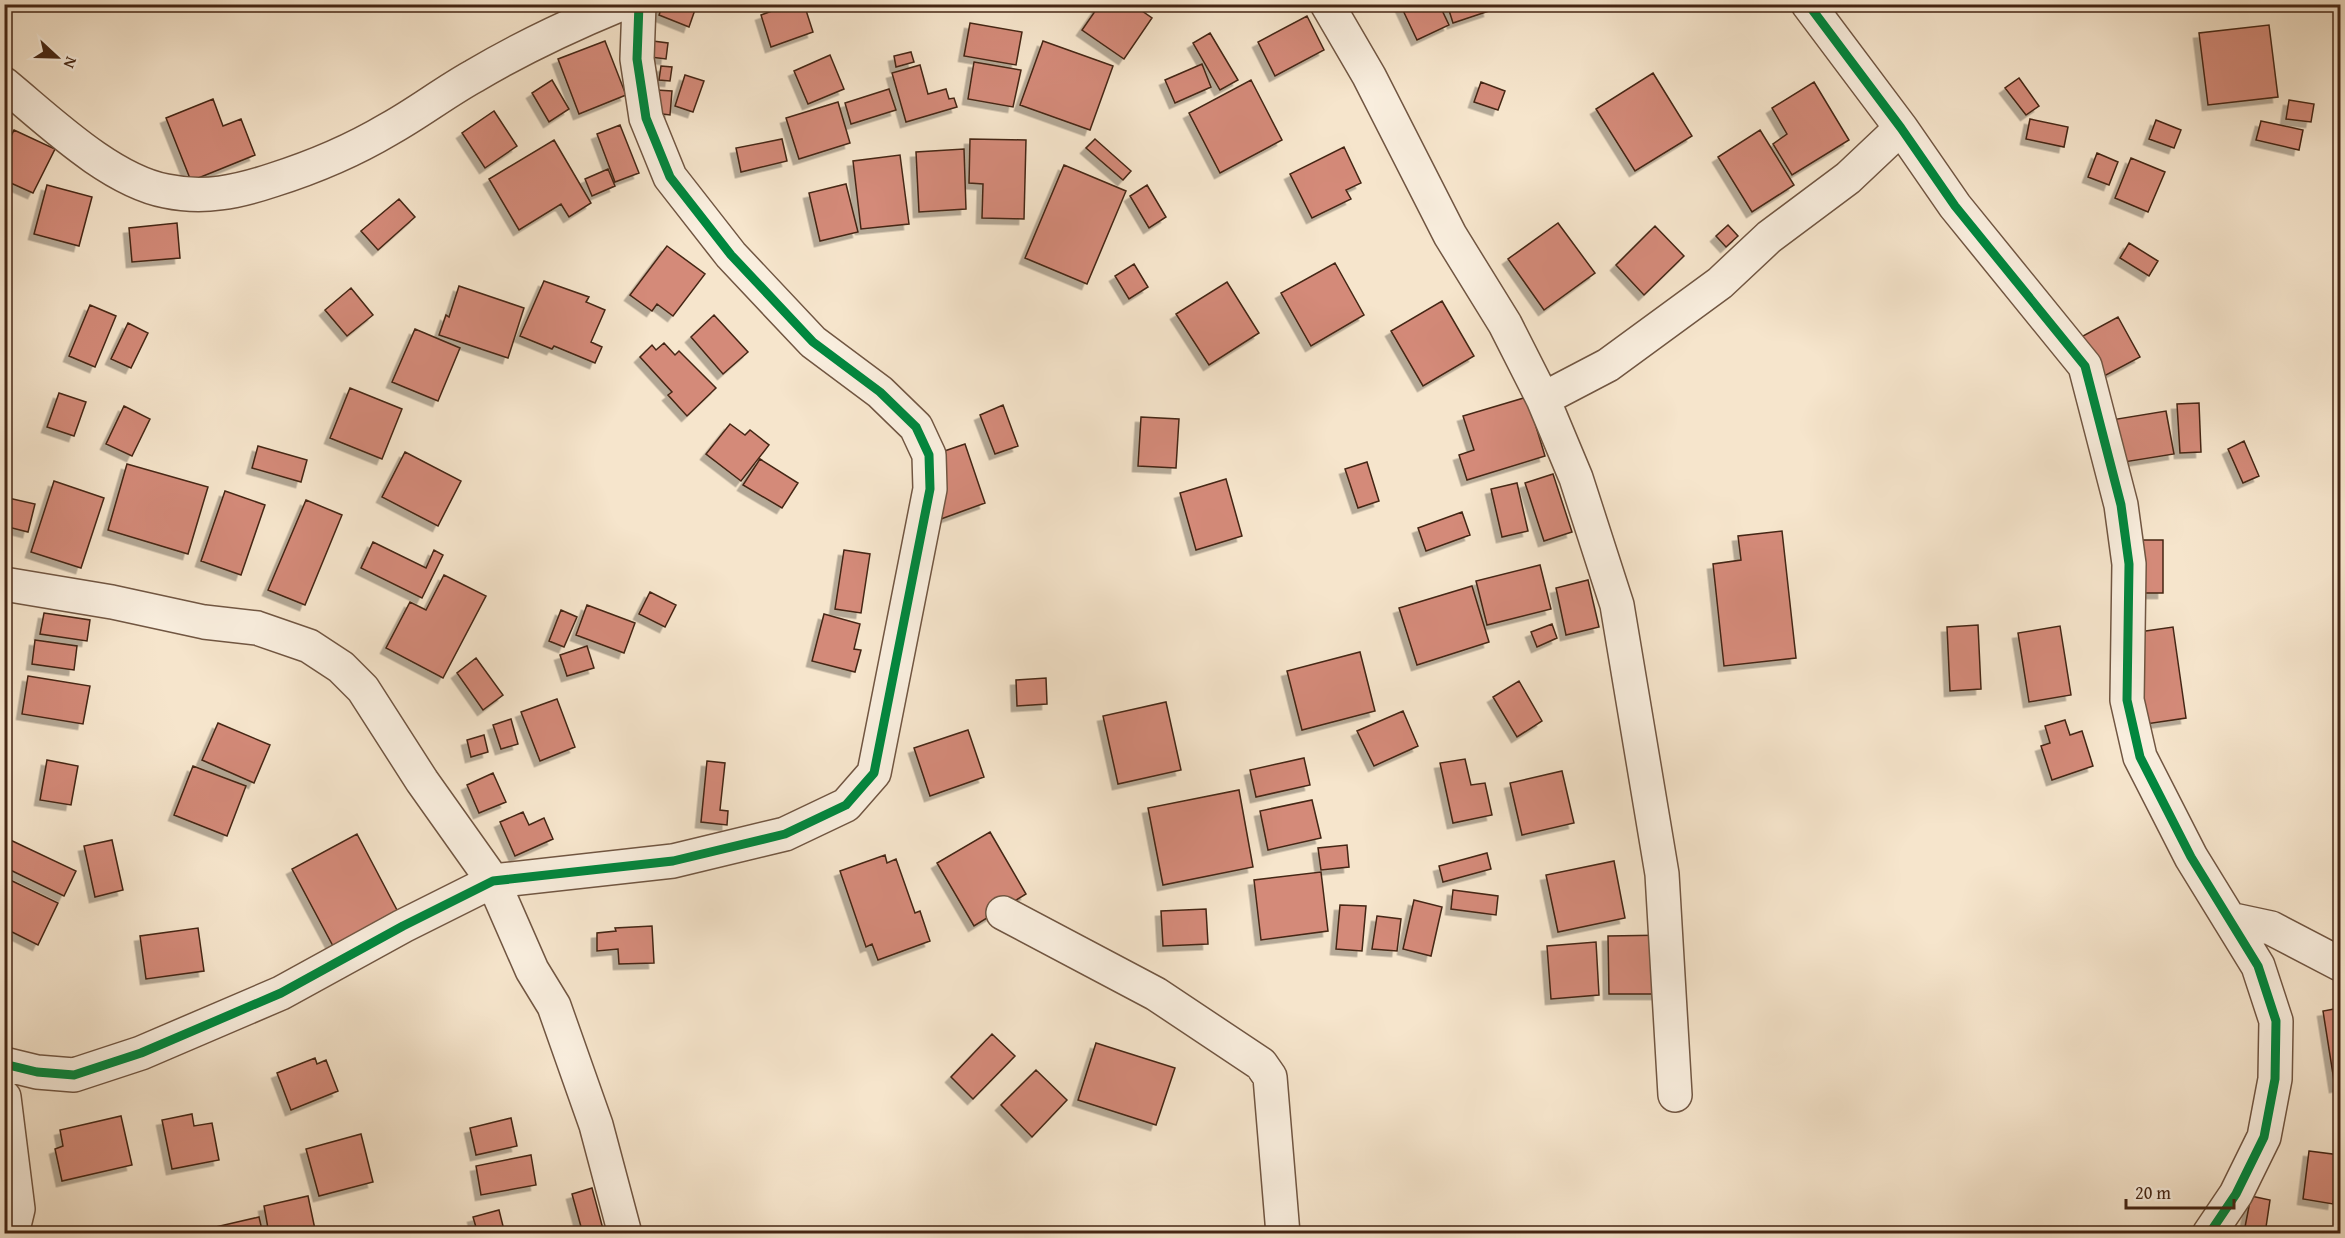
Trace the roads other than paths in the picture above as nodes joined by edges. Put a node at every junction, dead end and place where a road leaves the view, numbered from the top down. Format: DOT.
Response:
graph roads {
  1 [pos="621,4"];
  2 [pos="639,4"];
  3 [pos="1327,4"];
  4 [pos="1808,4"];
  5 [pos="4,84"];
  6 [pos="1901,128"];
  7 [pos="1543,399"];
  8 [pos="4,584"];
  9 [pos="493,881"];
  10 [pos="1003,913"];
  11 [pos="2229,919"];
  12 [pos="2340,964"];
  13 [pos="4,1064"];
  14 [pos="1675,1095"];
  15 [pos="4,1097"];
  16 [pos="12,1233"];
  17 [pos="625,1233"];
  18 [pos="1283,1233"];
  19 [pos="2209,1233"];
  1 -- 5 [label="street"];
  2 -- 9 [label="street"];
  3 -- 7 [label="street"];
  4 -- 6 [label="street"];
  6 -- 7 [label="street"];
  6 -- 11 [label="street"];
  7 -- 14 [label="street"];
  8 -- 9 [label="street"];
  9 -- 13 [label="street"];
  9 -- 17 [label="street"];
  10 -- 18 [label="street"];
  11 -- 12 [label="street"];
  11 -- 19 [label="street"];
  15 -- 16 [label="street"];
}
